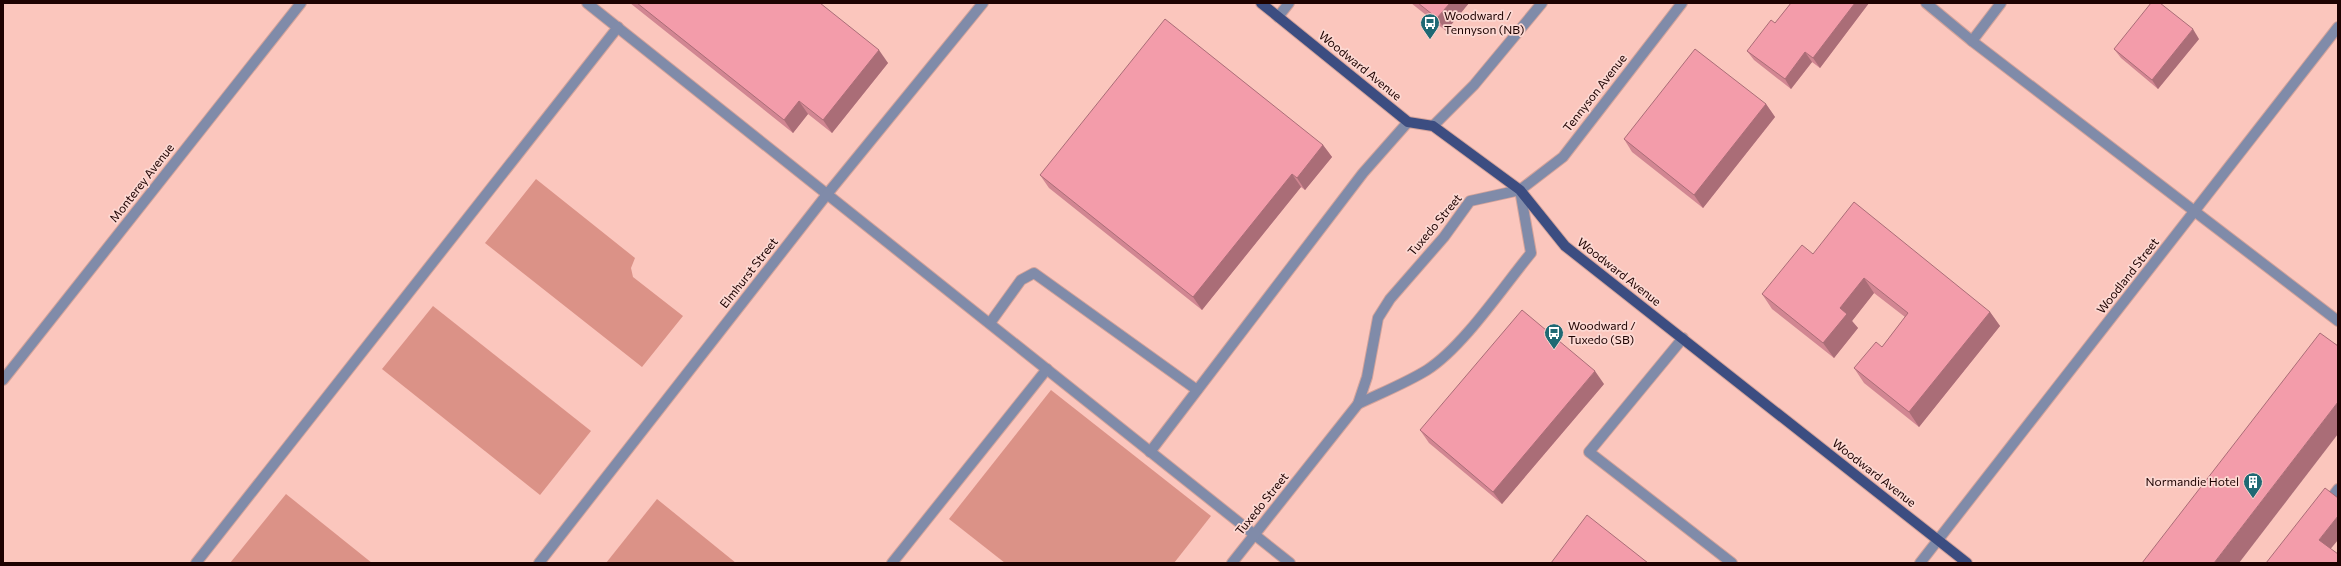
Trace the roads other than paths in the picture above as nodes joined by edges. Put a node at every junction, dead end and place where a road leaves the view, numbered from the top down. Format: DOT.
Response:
graph roads {
  1 [pos="301,3"];
  2 [pos="587,3"];
  3 [pos="1261,3"];
  4 [pos="1289,3"];
  5 [pos="1542,3"];
  6 [pos="1682,3"];
  7 [pos="1926,3"];
  8 [pos="2002,3"];
  9 [pos="982,4"];
  10 [pos="1278,17"];
  11 [pos="618,27"];
  12 [pos="2338,27"];
  13 [pos="1972,41"];
  14 [pos="1408,122"];
  15 [pos="1432,126"];
  16 [pos="1520,190"];
  17 [pos="828,193"];
  18 [pos="2195,210"];
  19 [pos="2338,321"];
  20 [pos="990,323"];
  21 [pos="1683,338"];
  22 [pos="1047,369"];
  23 [pos="3,380"];
  24 [pos="1197,390"];
  25 [pos="1358,404"];
  26 [pos="1150,452"];
  27 [pos="2338,489"];
  28 [pos="2319,514"];
  29 [pos="1254,535"];
  30 [pos="1938,540"];
  31 [pos="196,563"];
  32 [pos="539,563"];
  33 [pos="892,563"];
  34 [pos="1232,563"];
  35 [pos="1290,563"];
  36 [pos="1732,563"];
  37 [pos="1920,563"];
  38 [pos="1967,563"];
  1 -- 23 [label="street, Monterey Avenue"];
  2 -- 11 [label="street"];
  3 -- 10 [label="main road, Woodward Avenue"];
  4 -- 10 [label="street"];
  5 -- 15 [label="street"];
  6 -- 16 [label="street, Tennyson Avenue"];
  7 -- 13 [label="street"];
  8 -- 13 [label="street"];
  9 -- 17 [label="street, Elmhurst Street"];
  10 -- 14 [label="main road, Woodward Avenue"];
  11 -- 17 [label="street"];
  11 -- 31 [label="street"];
  12 -- 18 [label="street, Woodland Street"];
  13 -- 18 [label="street"];
  14 -- 15 [label="main road, Woodward Avenue"];
  14 -- 24 [label="street"];
  15 -- 16 [label="main road, Woodward Avenue"];
  16 -- 21 [label="main road, Woodward Avenue"];
  16 -- 25 [label="street, Tuxedo Street"];
  16 -- 25 [label="street, Tuxedo Street"];
  17 -- 20 [label="street"];
  17 -- 32 [label="street, Elmhurst Street"];
  18 -- 19 [label="street"];
  18 -- 30 [label="street, Woodland Street"];
  20 -- 22 [label="street"];
  20 -- 24 [label="street"];
  21 -- 30 [label="main road, Woodward Avenue"];
  21 -- 36 [label="street"];
  22 -- 26 [label="street"];
  22 -- 33 [label="street"];
  24 -- 26 [label="street"];
  25 -- 29 [label="street, Tuxedo Street"];
  26 -- 29 [label="street"];
  27 -- 28 [label="street"];
  29 -- 34 [label="street, Tuxedo Street"];
  29 -- 35 [label="street"];
  30 -- 37 [label="street, Woodland Street"];
  30 -- 38 [label="main road, Woodward Avenue"];
}
